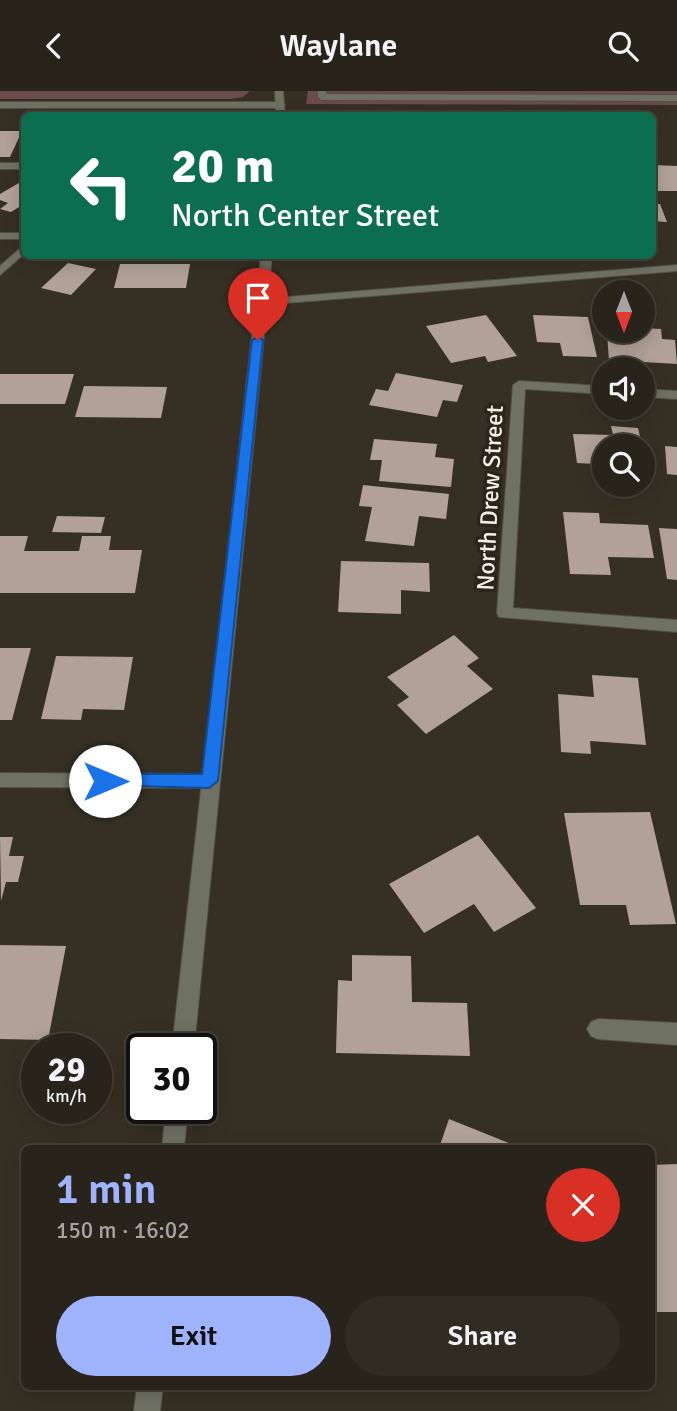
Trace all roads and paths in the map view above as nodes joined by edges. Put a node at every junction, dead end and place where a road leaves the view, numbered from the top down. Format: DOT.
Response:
graph roads {
  1 [pos="279,91"];
  2 [pos="322,94"];
  3 [pos="592,94"];
  4 [pos="677,98"];
  5 [pos="0,105"];
  6 [pos="280,110"];
  7 [pos="0,166"];
  8 [pos="21,166"];
  9 [pos="0,236"];
  10 [pos="21,236"];
  11 [pos="21,251"];
  12 [pos="267,259"];
  13 [pos="677,268"];
  14 [pos="0,272"];
  15 [pos="262,302"];
  16 [pos="592,389"];
  17 [pos="655,394"];
  18 [pos="677,395"];
  19 [pos="677,626"];
  20 [pos="0,780"];
  21 [pos="209,781"];
  22 [pos="598,1029"];
  23 [pos="184,1033"];
  24 [pos="677,1034"];
  25 [pos="175,1124"];
  26 [pos="173,1145"];
  27 [pos="150,1390"];
  28 [pos="147,1411"];
  1 -- 6 [label="street"];
  2 -- 3 [label="street"];
  3 -- 4 [label="street"];
  5 -- 6 [label="street"];
  7 -- 8 [label="street"];
  9 -- 10 [label="street"];
  11 -- 14 [label="street"];
  12 -- 15 [label="street"];
  13 -- 15 [label="street"];
  15 -- 21 [label="street"];
  16 -- 19 [label="street, North Drew Street"];
  17 -- 18 [label="street"];
  20 -- 21 [label="street"];
  21 -- 23 [label="street"];
  22 -- 24 [label="street"];
  25 -- 26 [label="street"];
  27 -- 28 [label="street"];
}
